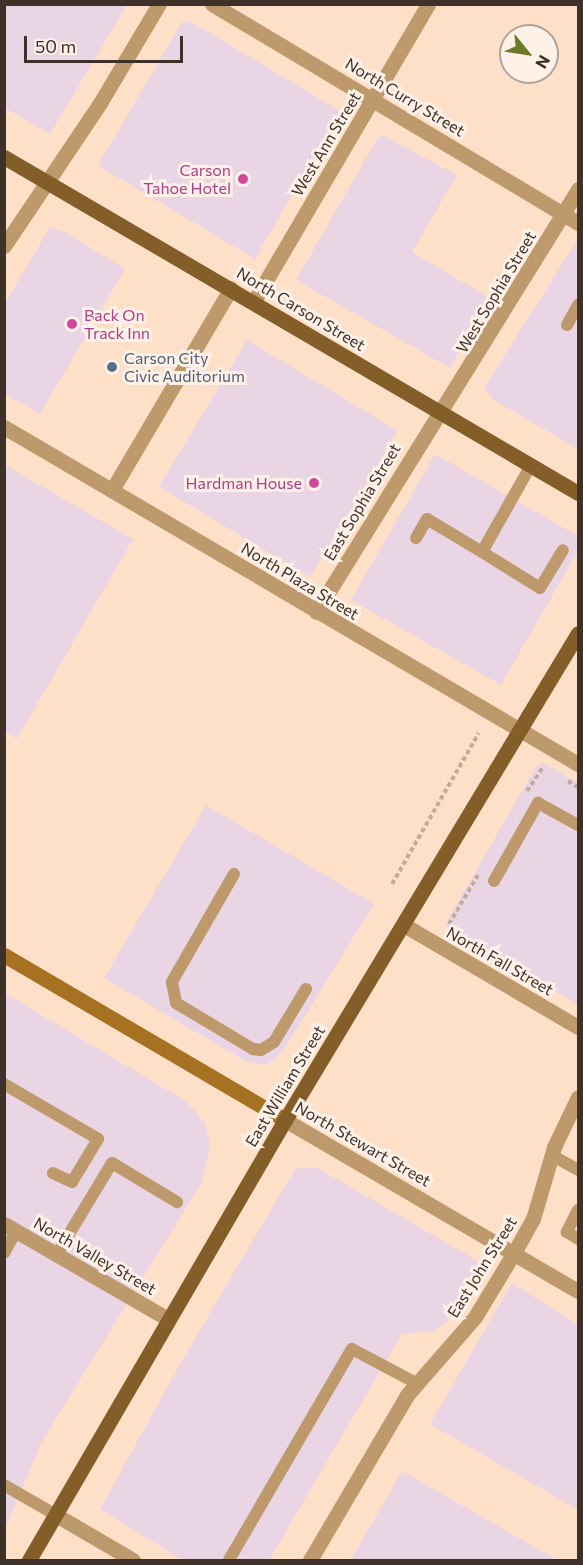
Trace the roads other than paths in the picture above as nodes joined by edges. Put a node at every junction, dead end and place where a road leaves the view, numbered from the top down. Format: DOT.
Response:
graph roads {
  1 [pos="159,4"];
  2 [pos="212,4"];
  3 [pos="428,4"];
  4 [pos="374,99"];
  5 [pos="4,156"];
  6 [pos="47,181"];
  7 [pos="579,189"];
  8 [pos="564,214"];
  9 [pos="579,223"];
  10 [pos="4,246"];
  11 [pos="231,288"];
  12 [pos="254,301"];
  13 [pos="579,305"];
  14 [pos="567,325"];
  15 [pos="439,411"];
  16 [pos="4,427"];
  17 [pos="531,465"];
  18 [pos="112,490"];
  19 [pos="579,493"];
  20 [pos="416,538"];
  21 [pos="563,550"];
  22 [pos="482,552"];
  23 [pos="316,612"];
  24 [pos="579,633"];
  25 [pos="520,730"];
  26 [pos="579,764"];
  27 [pos="579,825"];
  28 [pos="234,874"];
  29 [pos="494,881"];
  30 [pos="404,925"];
  31 [pos="4,955"];
  32 [pos="306,989"];
  33 [pos="579,1027"];
  34 [pos="4,1084"];
  35 [pos="579,1097"];
  36 [pos="285,1120"];
  37 [pos="553,1156"];
  38 [pos="579,1170"];
  39 [pos="53,1173"];
  40 [pos="177,1202"];
  41 [pos="579,1210"];
  42 [pos="10,1228"];
  43 [pos="579,1239"];
  44 [pos="514,1251"];
  45 [pos="4,1253"];
  46 [pos="57,1254"];
  47 [pos="579,1291"];
  48 [pos="168,1319"];
  49 [pos="416,1383"];
  50 [pos="4,1485"];
  51 [pos="56,1515"];
  52 [pos="29,1560"];
  53 [pos="133,1560"];
  54 [pos="229,1560"];
  55 [pos="310,1560"];
  1 -- 6 [label="street"];
  2 -- 4 [label="street, North Curry Street"];
  3 -- 4 [label="street, West Ann Street"];
  4 -- 8 [label="street, North Curry Street"];
  4 -- 12 [label="street, West Ann Street"];
  5 -- 6 [label="main road, North Carson Street"];
  6 -- 10 [label="street"];
  6 -- 11 [label="main road, North Carson Street"];
  7 -- 8 [label="street, West Sophia Street"];
  8 -- 9 [label="street, North Curry Street"];
  8 -- 15 [label="street, West Sophia Street"];
  11 -- 12 [label="main road, North Carson Street"];
  11 -- 18 [label="street"];
  12 -- 15 [label="main road, North Carson Street"];
  13 -- 14 [label="lane"];
  15 -- 17 [label="main road, North Carson Street"];
  15 -- 23 [label="street, East Sophia Street"];
  16 -- 18 [label="street, North Plaza Street"];
  17 -- 19 [label="main road, North Carson Street"];
  17 -- 22 [label="lane"];
  18 -- 23 [label="street, North Plaza Street"];
  20 -- 22 [label="lane"];
  21 -- 22 [label="lane"];
  23 -- 25 [label="street, North Plaza Street"];
  24 -- 25 [label="main road, East William Street"];
  25 -- 26 [label="street, North Plaza Street"];
  25 -- 30 [label="main road, East William Street"];
  27 -- 29 [label="lane"];
  28 -- 32 [label="lane"];
  30 -- 33 [label="street, North Fall Street"];
  30 -- 36 [label="main road, East William Street"];
  31 -- 36 [label="main road, North Stewart Street"];
  34 -- 39 [label="lane"];
  35 -- 37 [label="street, East John Street"];
  36 -- 44 [label="street, North Stewart Street"];
  36 -- 48 [label="main road, East William Street"];
  37 -- 38 [label="lane"];
  37 -- 44 [label="street, East John Street"];
  40 -- 46 [label="lane"];
  41 -- 43 [label="lane"];
  42 -- 45 [label="lane"];
  42 -- 46 [label="street, North Valley Street"];
  44 -- 47 [label="street, North Stewart Street"];
  44 -- 49 [label="street, East John Street"];
  46 -- 48 [label="street, North Valley Street"];
  48 -- 51 [label="main road, East William Street"];
  49 -- 54 [label="lane"];
  49 -- 55 [label="street, East John Street"];
  50 -- 51 [label="lane"];
  51 -- 52 [label="main road, East William Street"];
  51 -- 53 [label="street"];
}
